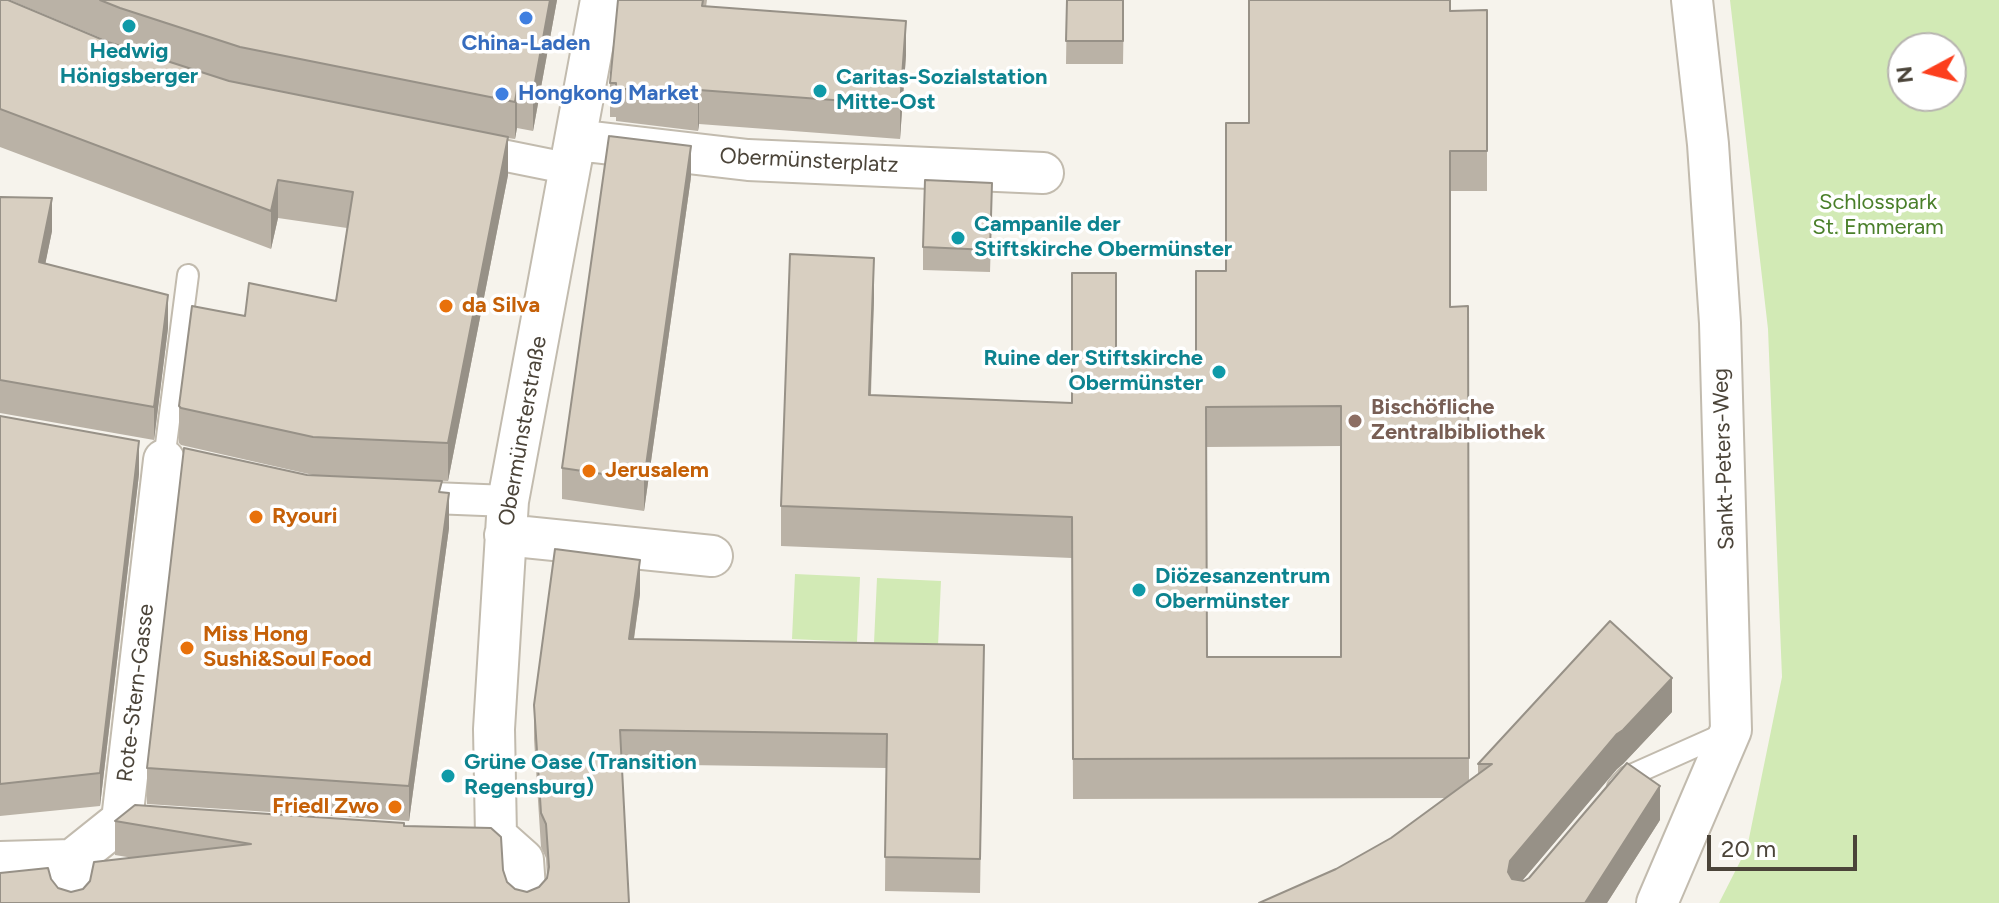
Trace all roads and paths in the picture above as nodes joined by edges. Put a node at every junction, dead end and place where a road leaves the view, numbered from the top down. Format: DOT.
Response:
graph roads {
  1 [pos="601,0"];
  2 [pos="1692,0"];
  3 [pos="433,141"];
  4 [pos="574,154"];
  5 [pos="1043,173"];
  6 [pos="188,275"];
  7 [pos="163,460"];
  8 [pos="387,496"];
  9 [pos="506,518"];
  10 [pos="712,556"];
  11 [pos="1731,730"];
  12 [pos="1607,800"];
  13 [pos="72,860"];
  14 [pos="0,862"];
  15 [pos="71,903"];
  16 [pos="526,903"];
  17 [pos="1657,903"];
  1 -- 4 [label="street, Obermünsterstraße"];
  2 -- 11 [label="street, Sankt-Peters-Weg"];
  3 -- 4 [label="street"];
  4 -- 5 [label="street, Obermünsterplatz"];
  4 -- 9 [label="street, Obermünsterstraße"];
  6 -- 7 [label="lane"];
  7 -- 13 [label="street, Rote-Stern-Gasse"];
  8 -- 9 [label="street"];
  9 -- 10 [label="street"];
  9 -- 16 [label="street, Obermünsterstraße"];
  11 -- 12 [label="lane"];
  11 -- 17 [label="street, Sankt-Peters-Weg"];
  13 -- 14 [label="street"];
  13 -- 15 [label="street"];
}
